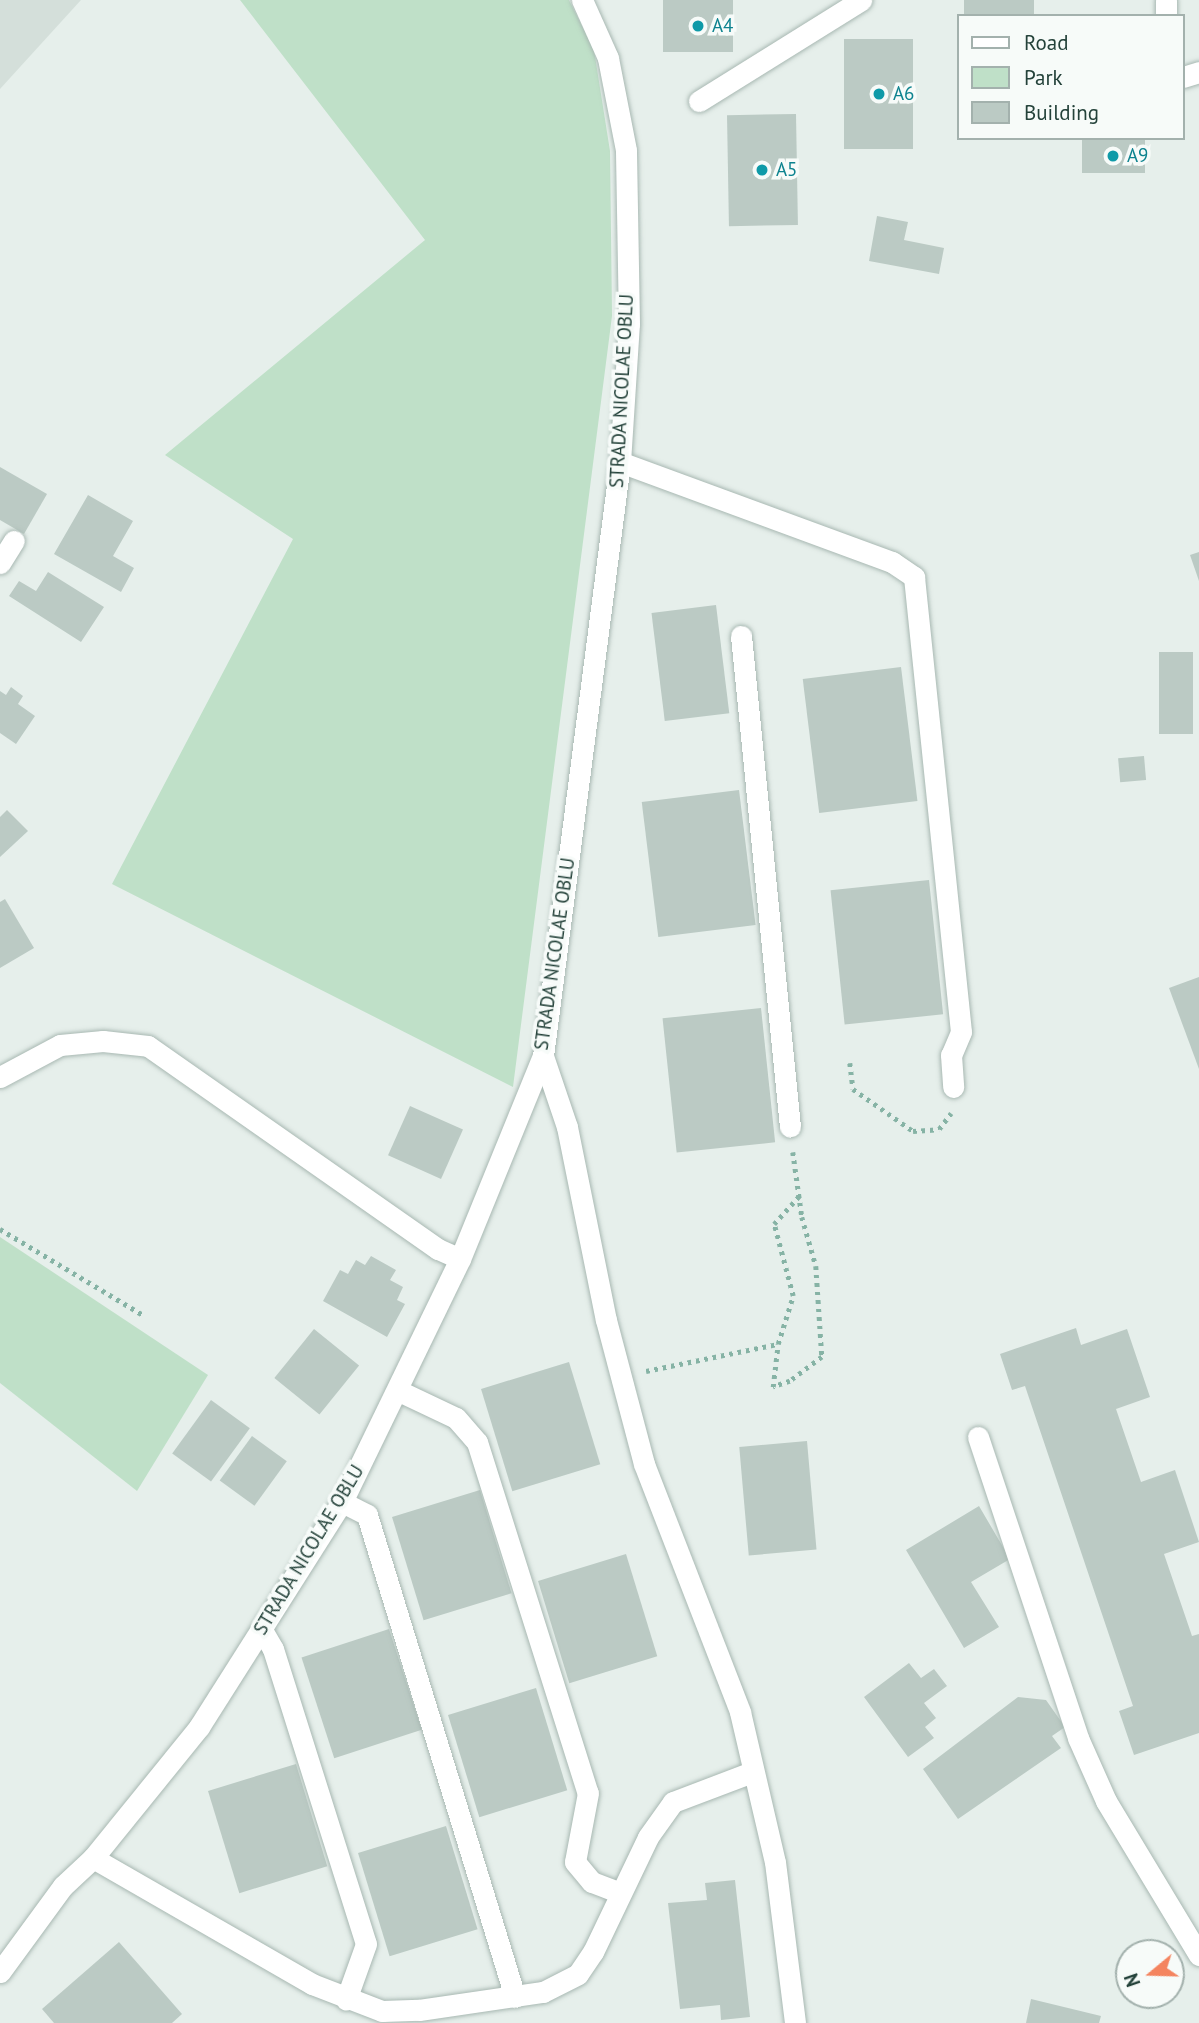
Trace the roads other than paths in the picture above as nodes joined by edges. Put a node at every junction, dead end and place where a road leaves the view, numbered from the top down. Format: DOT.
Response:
graph roads {
  1 [pos="582,0"];
  2 [pos="860,0"];
  3 [pos="699,102"];
  4 [pos="620,463"];
  5 [pos="14,541"];
  6 [pos="0,563"];
  7 [pos="741,636"];
  8 [pos="542,1056"];
  9 [pos="0,1077"];
  10 [pos="953,1087"];
  11 [pos="790,1127"];
  12 [pos="460,1259"];
  13 [pos="399,1391"];
  14 [pos="978,1437"];
  15 [pos="342,1502"];
  16 [pos="262,1630"];
  17 [pos="752,1772"];
  18 [pos="93,1858"];
  19 [pos="620,1893"];
  20 [pos="1199,1955"];
  21 [pos="0,1972"];
  22 [pos="515,1997"];
  23 [pos="346,2000"];
  24 [pos="795,2023"];
  1 -- 4 [label="street, STRADA NICOLAE OBLU"];
  2 -- 3 [label="street"];
  4 -- 8 [label="street, STRADA NICOLAE OBLU"];
  4 -- 10 [label="street"];
  5 -- 6 [label="street"];
  7 -- 11 [label="street"];
  8 -- 12 [label="street, STRADA NICOLAE OBLU"];
  8 -- 17 [label="street"];
  9 -- 12 [label="street"];
  12 -- 13 [label="street, STRADA NICOLAE OBLU"];
  13 -- 15 [label="street, STRADA NICOLAE OBLU"];
  13 -- 19 [label="street"];
  14 -- 20 [label="street"];
  15 -- 16 [label="street, STRADA NICOLAE OBLU"];
  15 -- 22 [label="street"];
  16 -- 18 [label="street, STRADA NICOLAE OBLU"];
  16 -- 23 [label="street"];
  17 -- 19 [label="street"];
  17 -- 24 [label="street"];
  18 -- 21 [label="street, STRADA NICOLAE OBLU"];
  18 -- 23 [label="street"];
  19 -- 22 [label="street"];
  22 -- 23 [label="street"];
}
